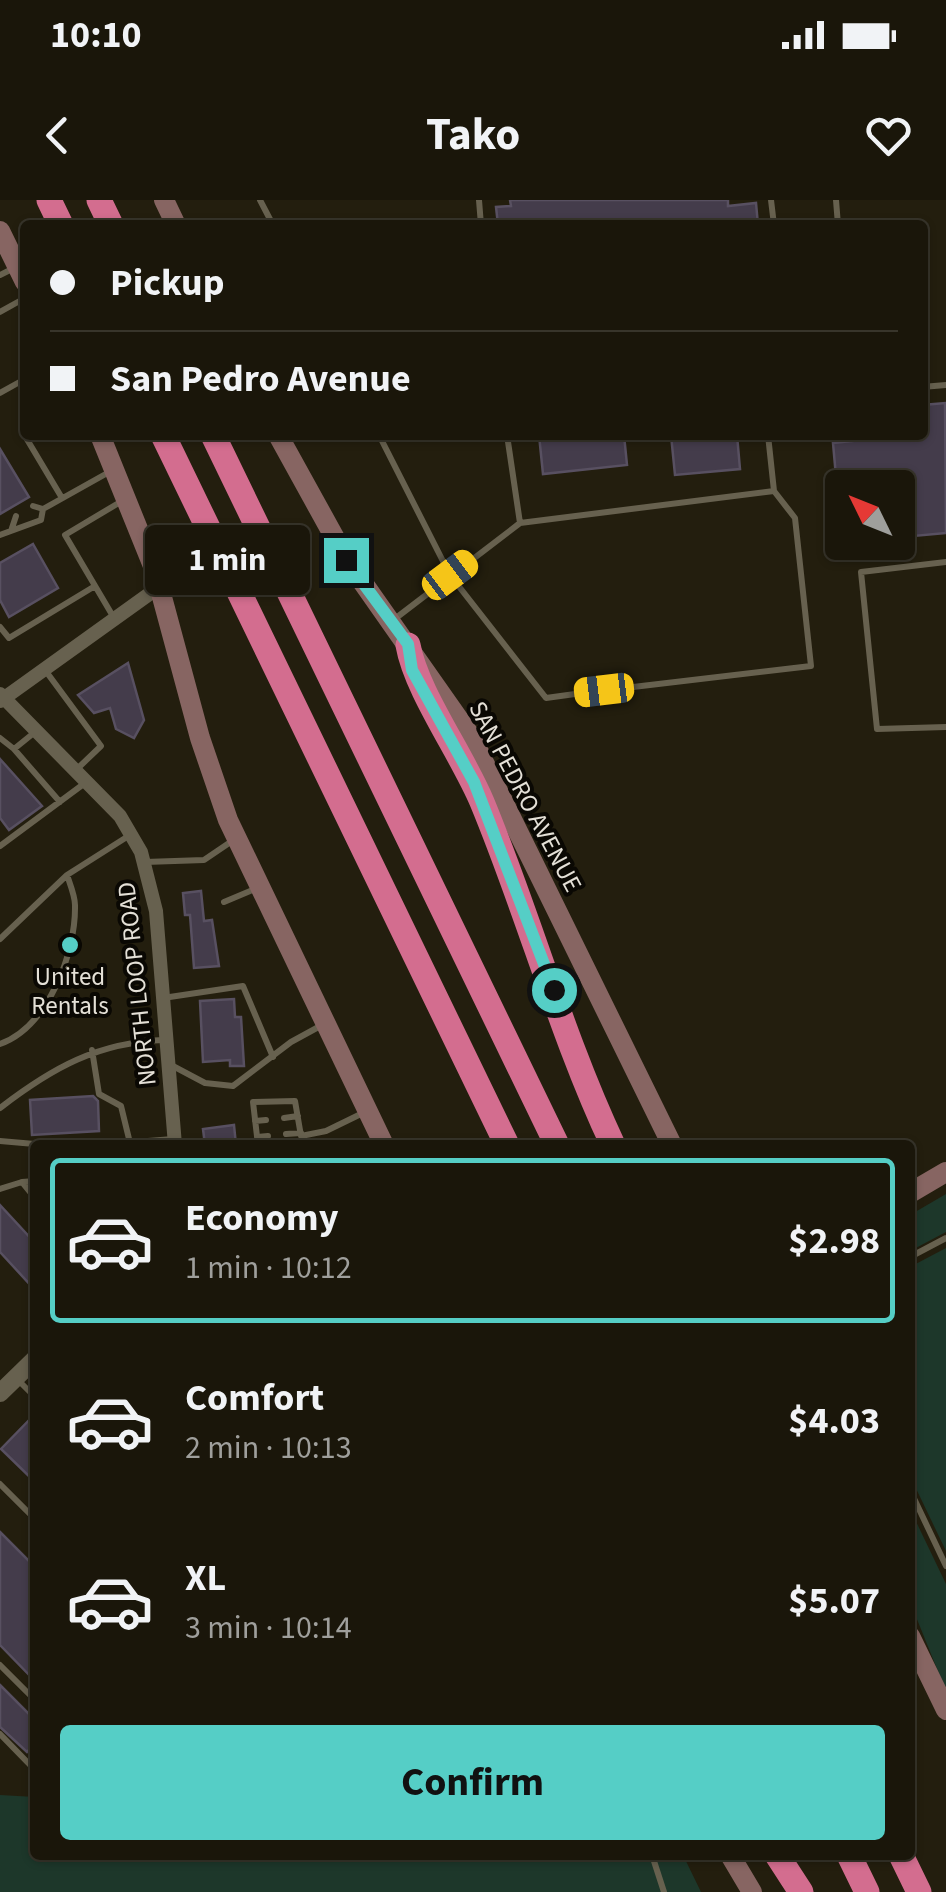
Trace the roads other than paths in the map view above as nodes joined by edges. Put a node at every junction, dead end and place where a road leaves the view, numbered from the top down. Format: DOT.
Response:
graph roads {
  1 [pos="0,231"];
  2 [pos="14,275"];
  3 [pos="27,440"];
  4 [pos="102,440"];
  5 [pos="165,440"];
  6 [pos="215,440"];
  7 [pos="281,440"];
  8 [pos="382,440"];
  9 [pos="508,440"];
  10 [pos="769,440"];
  11 [pos="115,468"];
  12 [pos="774,491"];
  13 [pos="128,497"];
  14 [pos="62,498"];
  15 [pos="33,506"];
  16 [pos="43,509"];
  17 [pos="16,516"];
  18 [pos="520,524"];
  19 [pos="12,528"];
  20 [pos="0,535"];
  21 [pos="946,562"];
  22 [pos="450,575"];
  23 [pos="95,586"];
  24 [pos="159,587"];
  25 [pos="114,620"];
  26 [pos="391,622"];
  27 [pos="0,627"];
  28 [pos="408,644"];
  29 [pos="44,669"];
  30 [pos="633,687"];
  31 [pos="604,690"];
  32 [pos="1,697"];
  33 [pos="946,727"];
  34 [pos="36,731"];
  35 [pos="0,738"];
  36 [pos="14,748"];
  37 [pos="81,777"];
  38 [pos="60,802"];
  39 [pos="131,834"];
  40 [pos="236,839"];
  41 [pos="0,846"];
  42 [pos="144,862"];
  43 [pos="67,875"];
  44 [pos="259,887"];
  45 [pos="224,902"];
  46 [pos="0,939"];
  47 [pos="163,998"];
  48 [pos="325,1023"];
  49 [pos="166,1040"];
  50 [pos="0,1044"];
  51 [pos="92,1050"];
  52 [pos="273,1057"];
  53 [pos="168,1064"];
  54 [pos="0,1108"];
  55 [pos="368,1111"];
  56 [pos="298,1116"];
  57 [pos="659,1117"];
  58 [pos="284,1118"];
  59 [pos="266,1120"];
  60 [pos="255,1121"];
  61 [pos="286,1134"];
  62 [pos="301,1134"];
  63 [pos="268,1136"];
  64 [pos="129,1140"];
  65 [pos="175,1140"];
  66 [pos="258,1140"];
  67 [pos="260,1140"];
  68 [pos="302,1140"];
  69 [pos="382,1140"];
  70 [pos="505,1140"];
  71 [pos="555,1140"];
  72 [pos="611,1140"];
  73 [pos="657,1140"];
  74 [pos="670,1140"];
  75 [pos="0,1141"];
  76 [pos="30,1144"];
  77 [pos="946,1172"];
  78 [pos="30,1181"];
  79 [pos="22,1182"];
  80 [pos="0,1189"];
  81 [pos="915,1191"];
  82 [pos="30,1192"];
  83 [pos="946,1238"];
  84 [pos="915,1254"];
  85 [pos="30,1364"];
  86 [pos="16,1378"];
  87 [pos="30,1392"];
  88 [pos="0,1394"];
  89 [pos="0,1484"];
  90 [pos="915,1501"];
  91 [pos="30,1514"];
  92 [pos="946,1566"];
  93 [pos="915,1646"];
  94 [pos="0,1665"];
  95 [pos="30,1695"];
  96 [pos="946,1710"];
  97 [pos="0,1734"];
  98 [pos="30,1765"];
  99 [pos="654,1860"];
  100 [pos="733,1860"];
  101 [pos="781,1860"];
  102 [pos="851,1860"];
  103 [pos="903,1860"];
  104 [pos="664,1892"];
  105 [pos="752,1892"];
  106 [pos="801,1892"];
  107 [pos="866,1892"];
  108 [pos="918,1892"];
  1 -- 2 [label="main road"];
  3 -- 14 [label="lane"];
  4 -- 11 [label="main road"];
  5 -- 70 [label="highway"];
  6 -- 71 [label="highway"];
  7 -- 26 [label="main road, SAN PEDRO AVENUE"];
  8 -- 22 [label="lane"];
  9 -- 18 [label="lane"];
  10 -- 12 [label="lane"];
  11 -- 13 [label="main road"];
  11 -- 14 [label="lane"];
  12 -- 18 [label="lane"];
  12 -- 30 [label="lane"];
  13 -- 23 [label="lane"];
  13 -- 24 [label="main road"];
  14 -- 16 [label="lane"];
  15 -- 16 [label="lane"];
  16 -- 19 [label="lane"];
  17 -- 19 [label="lane"];
  18 -- 22 [label="lane"];
  19 -- 20 [label="lane"];
  21 -- 33 [label="lane"];
  22 -- 26 [label="lane"];
  22 -- 31 [label="lane"];
  23 -- 25 [label="lane"];
  23 -- 27 [label="lane"];
  24 -- 25 [label="street"];
  24 -- 40 [label="main road"];
  25 -- 29 [label="street"];
  26 -- 28 [label="main road, SAN PEDRO AVENUE"];
  28 -- 57 [label="main road, SAN PEDRO AVENUE"];
  28 -- 72 [label="highway"];
  29 -- 32 [label="street"];
  29 -- 37 [label="lane"];
  32 -- 34 [label="street, NORTH LOOP ROAD"];
  34 -- 36 [label="lane"];
  34 -- 37 [label="street, NORTH LOOP ROAD"];
  35 -- 36 [label="lane"];
  36 -- 38 [label="lane"];
  37 -- 38 [label="lane"];
  37 -- 39 [label="street, NORTH LOOP ROAD"];
  38 -- 41 [label="lane"];
  39 -- 42 [label="street, NORTH LOOP ROAD"];
  39 -- 43 [label="lane"];
  40 -- 42 [label="lane"];
  40 -- 44 [label="main road"];
  42 -- 47 [label="street, NORTH LOOP ROAD"];
  43 -- 46 [label="lane"];
  43 -- 50 [label="lane"];
  44 -- 45 [label="lane"];
  44 -- 48 [label="main road"];
  47 -- 49 [label="street, NORTH LOOP ROAD"];
  47 -- 52 [label="lane"];
  48 -- 52 [label="lane"];
  48 -- 55 [label="main road"];
  49 -- 51 [label="lane"];
  49 -- 53 [label="street, NORTH LOOP ROAD"];
  51 -- 54 [label="lane"];
  51 -- 64 [label="lane"];
  52 -- 53 [label="lane"];
  53 -- 65 [label="street, NORTH LOOP ROAD"];
  55 -- 62 [label="lane"];
  55 -- 69 [label="main road"];
  56 -- 58 [label="lane"];
  56 -- 60 [label="lane"];
  56 -- 62 [label="lane"];
  57 -- 73 [label="main road"];
  57 -- 74 [label="main road, SAN PEDRO AVENUE"];
  59 -- 60 [label="lane"];
  60 -- 66 [label="lane"];
  61 -- 62 [label="lane"];
  62 -- 68 [label="lane"];
  63 -- 67 [label="lane"];
  75 -- 76 [label="lane"];
  77 -- 81 [label="main road"];
  78 -- 79 [label="lane"];
  79 -- 80 [label="lane"];
  79 -- 82 [label="lane"];
  83 -- 84 [label="lane"];
  85 -- 86 [label="street"];
  86 -- 87 [label="lane"];
  86 -- 88 [label="street"];
  89 -- 91 [label="lane"];
  90 -- 92 [label="lane"];
  93 -- 96 [label="main road"];
  94 -- 95 [label="lane"];
  97 -- 98 [label="lane"];
  99 -- 104 [label="lane"];
  100 -- 105 [label="main road"];
  101 -- 106 [label="highway"];
  102 -- 107 [label="highway"];
  103 -- 108 [label="highway"];
}
